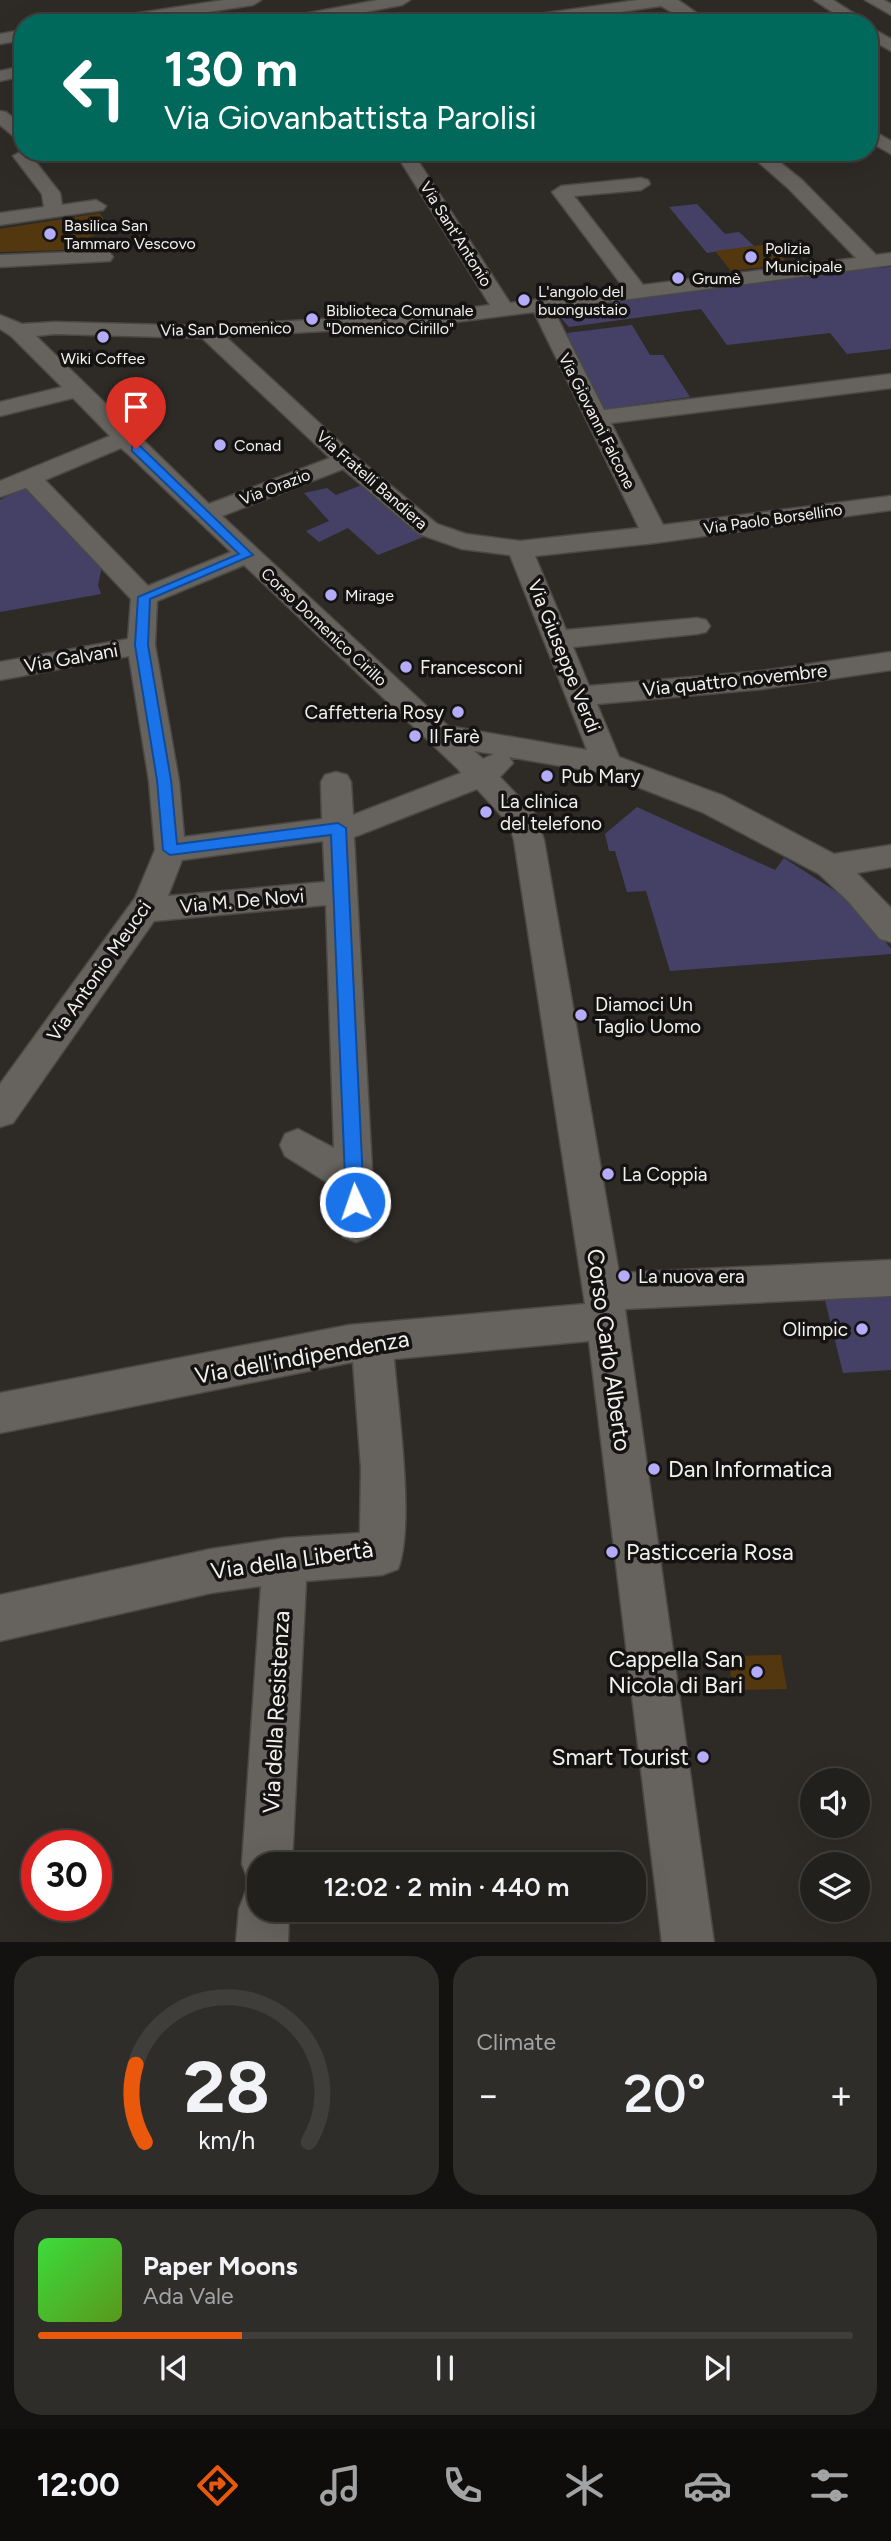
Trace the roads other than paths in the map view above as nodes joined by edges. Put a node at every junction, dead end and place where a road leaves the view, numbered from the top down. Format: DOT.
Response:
graph roads {
  1 [pos="253,0"];
  2 [pos="402,0"];
  3 [pos="670,0"];
  4 [pos="822,0"];
  5 [pos="873,0"];
  6 [pos="664,1"];
  7 [pos="357,4"];
  8 [pos="190,5"];
  9 [pos="226,5"];
  10 [pos="891,10"];
  11 [pos="148,14"];
  12 [pos="238,14"];
  13 [pos="318,14"];
  14 [pos="372,14"];
  15 [pos="574,14"];
  16 [pos="687,14"];
  17 [pos="846,14"];
  18 [pos="0,116"];
  19 [pos="14,128"];
  20 [pos="32,161"];
  21 [pos="410,161"];
  22 [pos="767,161"];
  23 [pos="641,184"];
  24 [pos="96,206"];
  25 [pos="54,212"];
  26 [pos="0,219"];
  27 [pos="103,257"];
  28 [pos="875,258"];
  29 [pos="0,261"];
  30 [pos="638,292"];
  31 [pos="541,306"];
  32 [pos="504,310"];
  33 [pos="9,326"];
  34 [pos="208,331"];
  35 [pos="891,381"];
  36 [pos="76,391"];
  37 [pos="0,409"];
  38 [pos="595,418"];
  39 [pos="124,438"];
  40 [pos="346,460"];
  41 [pos="29,477"];
  42 [pos="0,490"];
  43 [pos="891,503"];
  44 [pos="205,514"];
  45 [pos="655,536"];
  46 [pos="520,549"];
  47 [pos="247,555"];
  48 [pos="144,597"];
  49 [pos="697,626"];
  50 [pos="557,640"];
  51 [pos="141,645"];
  52 [pos="891,661"];
  53 [pos="0,671"];
  54 [pos="580,696"];
  55 [pos="438,733"];
  56 [pos="524,748"];
  57 [pos="607,764"];
  58 [pos="482,776"];
  59 [pos="336,782"];
  60 [pos="338,828"];
  61 [pos="170,850"];
  62 [pos="891,856"];
  63 [pos="830,866"];
  64 [pos="341,892"];
  65 [pos="144,910"];
  66 [pos="891,930"];
  67 [pos="0,1112"];
  68 [pos="298,1145"];
  69 [pos="354,1180"];
  70 [pos="356,1224"];
  71 [pos="891,1278"];
  72 [pos="605,1307"];
  73 [pos="372,1342"];
  74 [pos="0,1413"];
  75 [pos="285,1560"];
  76 [pos="0,1618"];
  77 [pos="268,1852"];
  78 [pos="263,1922"];
  79 [pos="262,1942"];
  80 [pos="688,1942"];
  1 -- 9 [label="street"];
  2 -- 7 [label="street"];
  3 -- 6 [label="street"];
  4 -- 17 [label="street"];
  5 -- 10 [label="street"];
  6 -- 15 [label="street"];
  6 -- 16 [label="street"];
  7 -- 13 [label="street"];
  7 -- 14 [label="street"];
  8 -- 9 [label="street"];
  8 -- 11 [label="street"];
  9 -- 12 [label="street"];
  18 -- 19 [label="street"];
  20 -- 25 [label="street"];
  21 -- 32 [label="street, Via Sant'Antonio"];
  22 -- 28 [label="street"];
  23 -- 30 [label="street"];
  24 -- 25 [label="street"];
  25 -- 26 [label="street"];
  27 -- 29 [label="street"];
  28 -- 30 [label="street, Via San Domenico"];
  30 -- 31 [label="street, Via San Domenico"];
  31 -- 32 [label="street, Via San Domenico"];
  31 -- 38 [label="street, Via Giovanni Falcone"];
  32 -- 34 [label="street, Via San Domenico"];
  33 -- 34 [label="street, Via San Domenico"];
  33 -- 36 [label="street, Corso Domenico Cirillo"];
  34 -- 40 [label="street, Via Fratelli Bandiera"];
  35 -- 38 [label="street"];
  36 -- 37 [label="street"];
  36 -- 39 [label="street, Corso Domenico Cirillo"];
  38 -- 45 [label="street, Via Giovanni Falcone"];
  39 -- 41 [label="street"];
  39 -- 44 [label="street, Corso Domenico Cirillo"];
  40 -- 44 [label="street, Via Orazio"];
  40 -- 46 [label="street, Via Fratelli Bandiera"];
  41 -- 42 [label="street"];
  41 -- 48 [label="street"];
  43 -- 45 [label="street, Via Paolo Borsellino"];
  44 -- 47 [label="street, Corso Domenico Cirillo"];
  45 -- 46 [label="street, Via Fratelli Bandiera"];
  46 -- 50 [label="street, Via Giuseppe Verdi"];
  47 -- 48 [label="street"];
  47 -- 55 [label="street, Corso Domenico Cirillo"];
  48 -- 51 [label="street, Via Antonio Meucci"];
  49 -- 50 [label="street"];
  50 -- 54 [label="street, Via Giuseppe Verdi"];
  51 -- 53 [label="street, Via Galvani"];
  51 -- 61 [label="street, Via Antonio Meucci"];
  52 -- 54 [label="street, Via quattro novembre"];
  54 -- 57 [label="street, Via Giuseppe Verdi"];
  55 -- 56 [label="street"];
  55 -- 58 [label="street, Corso Carlo Alberto"];
  56 -- 57 [label="street"];
  56 -- 58 [label="street"];
  57 -- 63 [label="street"];
  58 -- 60 [label="street"];
  58 -- 72 [label="street, Corso Carlo Alberto"];
  59 -- 60 [label="street"];
  60 -- 61 [label="street"];
  60 -- 64 [label="street"];
  61 -- 65 [label="street, Via Antonio Meucci"];
  62 -- 63 [label="street"];
  63 -- 66 [label="street"];
  64 -- 65 [label="street, Via M. De Novi"];
  64 -- 69 [label="street"];
  65 -- 67 [label="street, Via Antonio Meucci"];
  68 -- 69 [label="street"];
  69 -- 70 [label="street"];
  71 -- 72 [label="street, Via dell'indipendenza"];
  72 -- 73 [label="street, Via dell'indipendenza"];
  72 -- 80 [label="street, Corso Carlo Alberto"];
  73 -- 74 [label="street, Via dell'indipendenza"];
  73 -- 75 [label="street, Via della Libertà"];
  75 -- 76 [label="street, Via della Libertà"];
  75 -- 77 [label="street, Via della Resistenza"];
  78 -- 79 [label="street"];
}
